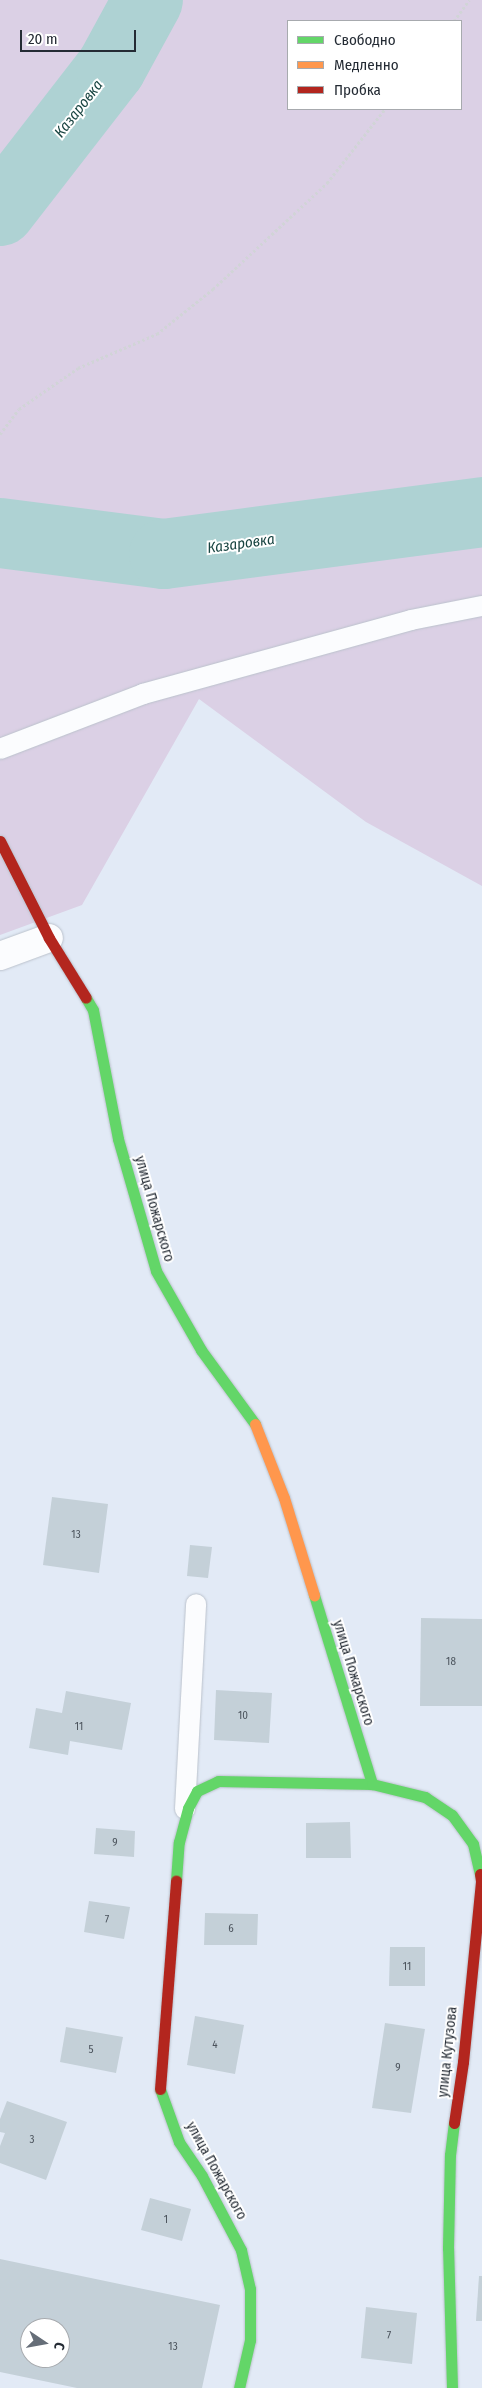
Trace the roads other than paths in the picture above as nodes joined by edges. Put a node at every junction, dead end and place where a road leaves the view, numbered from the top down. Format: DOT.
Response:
graph roads {
  1 [pos="482,606"];
  2 [pos="0,749"];
  3 [pos="0,841"];
  4 [pos="49,938"];
  5 [pos="0,956"];
  6 [pos="196,1604"];
  7 [pos="372,1784"];
  8 [pos="184,1825"];
  9 [pos="239,2388"];
  10 [pos="452,2388"];
  1 -- 2 [label="lane"];
  3 -- 4 [label="street, улица Пожарского"];
  4 -- 5 [label="street"];
  4 -- 7 [label="street, улица Пожарского"];
  6 -- 8 [label="lane"];
  7 -- 8 [label="street, улица Пожарского"];
  7 -- 10 [label="street, улица Кутузова"];
  8 -- 9 [label="street, улица Пожарского"];
}
